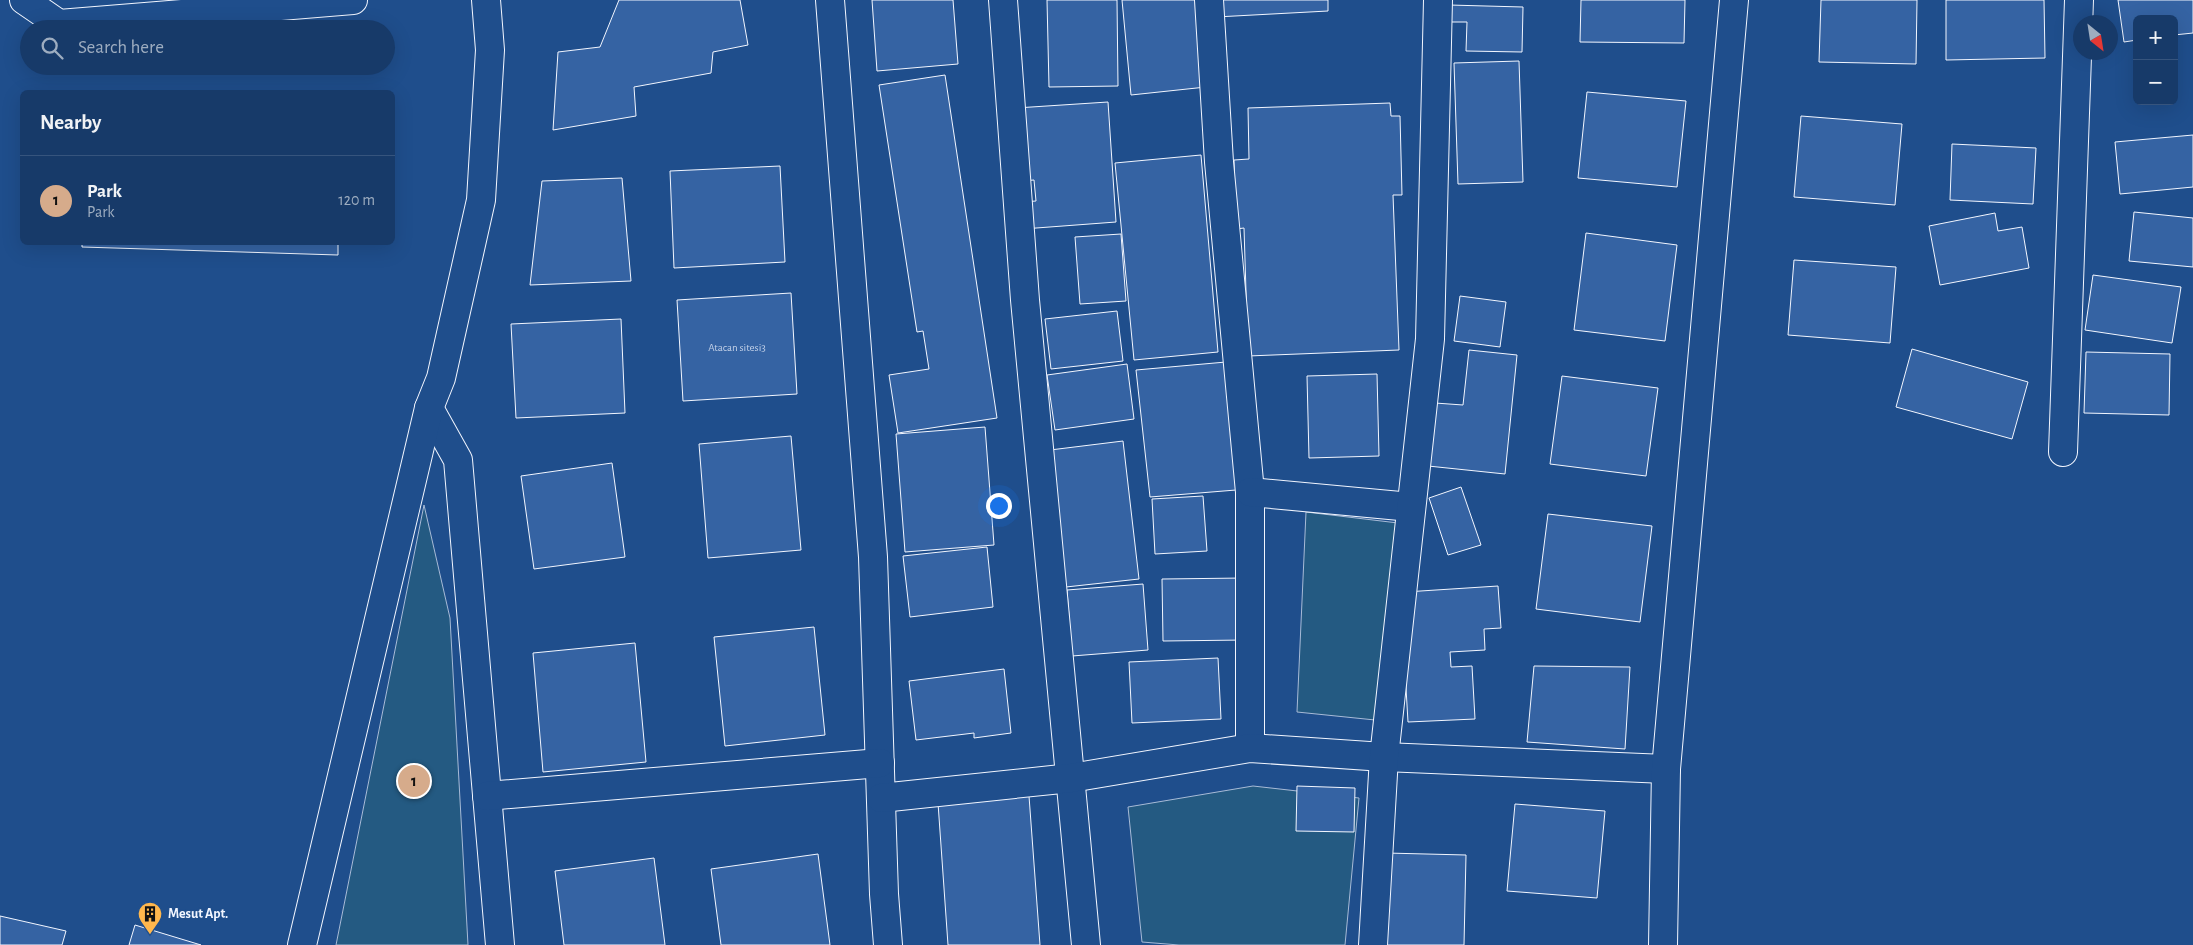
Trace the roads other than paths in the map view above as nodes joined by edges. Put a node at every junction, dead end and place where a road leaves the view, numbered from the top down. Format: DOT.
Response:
graph roads {
  1 [pos="24,0"];
  2 [pos="353,0"];
  3 [pos="486,0"];
  4 [pos="830,0"];
  5 [pos="1003,0"];
  6 [pos="1209,0"];
  7 [pos="1438,0"];
  8 [pos="1734,0"];
  9 [pos="2079,0"];
  10 [pos="53,20"];
  11 [pos="108,20"];
  12 [pos="429,408"];
  13 [pos="2063,452"];
  14 [pos="1250,492"];
  15 [pos="1412,507"];
  16 [pos="1250,748"];
  17 [pos="1384,757"];
  18 [pos="880,763"];
  19 [pos="1666,769"];
  20 [pos="1071,778"];
  21 [pos="487,796"];
  22 [pos="881,798"];
  23 [pos="302,945"];
  24 [pos="500,945"];
  25 [pos="888,945"];
  26 [pos="1086,945"];
  27 [pos="1373,945"];
  28 [pos="1663,945"];
  1 -- 10 [label="street"];
  2 -- 11 [label="street"];
  3 -- 12 [label="street"];
  4 -- 18 [label="street"];
  5 -- 20 [label="street"];
  6 -- 14 [label="street"];
  7 -- 15 [label="street"];
  8 -- 19 [label="street"];
  9 -- 13 [label="street"];
  12 -- 21 [label="street"];
  12 -- 23 [label="street"];
  14 -- 15 [label="street"];
  14 -- 16 [label="street"];
  15 -- 17 [label="street"];
  16 -- 17 [label="street"];
  16 -- 20 [label="street"];
  17 -- 19 [label="street"];
  17 -- 27 [label="street"];
  18 -- 21 [label="street"];
  18 -- 22 [label="street"];
  19 -- 28 [label="street"];
  20 -- 22 [label="street"];
  20 -- 26 [label="street"];
  21 -- 24 [label="street"];
  22 -- 25 [label="street"];
}
